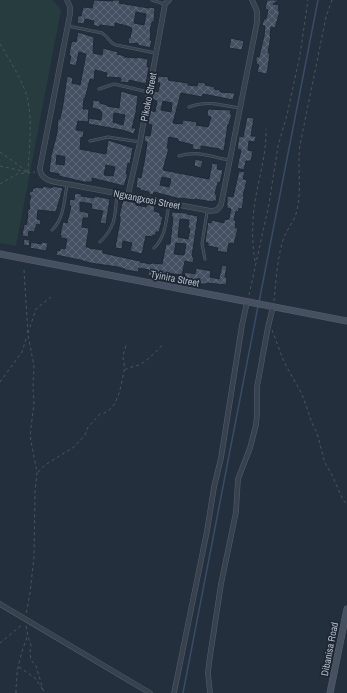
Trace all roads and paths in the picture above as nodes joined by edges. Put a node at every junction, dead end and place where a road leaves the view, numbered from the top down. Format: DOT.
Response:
graph roads {
  1 [pos="67,0"];
  2 [pos="152,0"];
  3 [pos="169,0"];
  4 [pos="252,0"];
  5 [pos="308,0"];
  6 [pos="332,0"];
  7 [pos="165,4"];
  8 [pos="67,25"];
  9 [pos="0,44"];
  10 [pos="156,54"];
  11 [pos="99,89"];
  12 [pos="149,92"];
  13 [pos="189,107"];
  14 [pos="240,108"];
  15 [pos="266,129"];
  16 [pos="90,141"];
  17 [pos="140,142"];
  18 [pos="0,152"];
  19 [pos="179,156"];
  20 [pos="230,161"];
  21 [pos="0,166"];
  22 [pos="28,172"];
  23 [pos="40,172"];
  24 [pos="0,184"];
  25 [pos="67,184"];
  26 [pos="118,193"];
  27 [pos="128,195"];
  28 [pos="170,203"];
  29 [pos="207,211"];
  30 [pos="52,230"];
  31 [pos="100,242"];
  32 [pos="154,248"];
  33 [pos="0,254"];
  34 [pos="205,259"];
  35 [pos="256,264"];
  36 [pos="24,270"];
  37 [pos="51,297"];
  38 [pos="250,303"];
  39 [pos="270,306"];
  40 [pos="347,321"];
  41 [pos="269,322"];
  42 [pos="28,335"];
  43 [pos="163,344"];
  44 [pos="126,345"];
  45 [pos="125,370"];
  46 [pos="0,382"];
  47 [pos="37,472"];
  48 [pos="347,504"];
  49 [pos="0,604"];
  50 [pos="347,609"];
  51 [pos="25,619"];
  52 [pos="28,637"];
  53 [pos="0,643"];
  54 [pos="19,667"];
  55 [pos="44,690"];
  56 [pos="16,693"];
  57 [pos="44,693"];
  58 [pos="150,693"];
  59 [pos="174,693"];
  60 [pos="210,693"];
  61 [pos="330,693"];
  1 -- 8 [label="street"];
  2 -- 7 [label="lane"];
  3 -- 7 [label="street"];
  4 -- 14 [label="street"];
  5 -- 35 [label="path"];
  6 -- 39 [label="path"];
  7 -- 10 [label="street, Pikoko Street"];
  8 -- 10 [label="lane"];
  8 -- 23 [label="street"];
  9 -- 22 [label="path"];
  10 -- 12 [label="street, Pikoko Street"];
  11 -- 12 [label="lane"];
  12 -- 17 [label="street, Pikoko Street"];
  13 -- 14 [label="lane"];
  14 -- 20 [label="street"];
  15 -- 35 [label="path"];
  16 -- 17 [label="lane"];
  17 -- 27 [label="street, Pikoko Street"];
  18 -- 22 [label="path"];
  19 -- 20 [label="lane"];
  20 -- 29 [label="street"];
  21 -- 22 [label="path"];
  22 -- 23 [label="path"];
  22 -- 24 [label="path"];
  23 -- 25 [label="street, Ngxangxosi Street"];
  25 -- 26 [label="street, Ngxangxosi Street"];
  25 -- 30 [label="lane"];
  26 -- 27 [label="street, Ngxangxosi Street"];
  26 -- 31 [label="lane"];
  27 -- 28 [label="street, Ngxangxosi Street"];
  28 -- 29 [label="street, Ngxangxosi Street"];
  28 -- 32 [label="lane"];
  29 -- 34 [label="lane"];
  33 -- 38 [label="street, Tyinira Street"];
  35 -- 38 [label="path"];
  36 -- 42 [label="path"];
  37 -- 42 [label="path"];
  38 -- 39 [label="street, Tyinira Street"];
  38 -- 59 [label="street"];
  39 -- 40 [label="street, Tyinira Street"];
  39 -- 41 [label="street"];
  41 -- 48 [label="path"];
  41 -- 60 [label="street"];
  42 -- 46 [label="path"];
  42 -- 47 [label="path"];
  43 -- 45 [label="path"];
  44 -- 45 [label="path"];
  45 -- 47 [label="path"];
  47 -- 51 [label="path"];
  49 -- 51 [label="street"];
  50 -- 61 [label="street, Dibanisa Road"];
  51 -- 52 [label="path"];
  51 -- 53 [label="path"];
  51 -- 58 [label="street"];
  52 -- 54 [label="path"];
  52 -- 55 [label="path"];
  54 -- 55 [label="path"];
  54 -- 56 [label="path"];
  55 -- 57 [label="path"];
}
